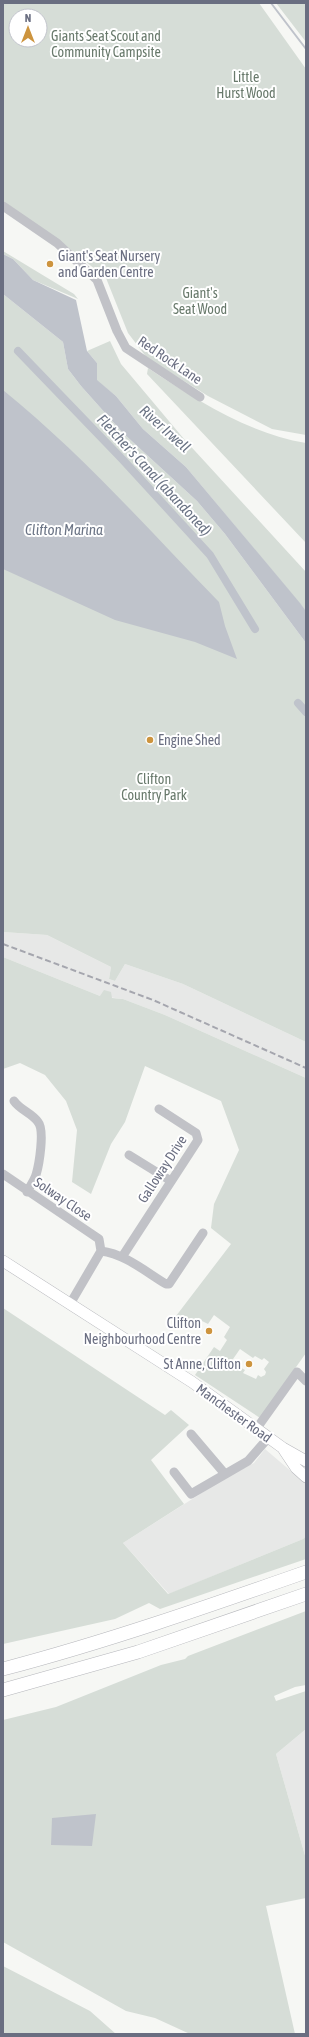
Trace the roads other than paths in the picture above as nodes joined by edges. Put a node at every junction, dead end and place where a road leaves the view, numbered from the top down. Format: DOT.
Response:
graph roads {
  1 [pos="3,206"];
  2 [pos="200,397"];
  3 [pos="14,1101"];
  4 [pos="159,1109"];
  5 [pos="129,1155"];
  6 [pos="3,1174"];
  7 [pos="171,1181"];
  8 [pos="28,1192"];
  9 [pos="203,1233"];
  10 [pos="101,1251"];
  11 [pos="122,1257"];
  12 [pos="3,1261"];
  13 [pos="70,1304"];
  14 [pos="306,1381"];
  15 [pos="257,1428"];
  16 [pos="191,1434"];
  17 [pos="269,1437"];
  18 [pos="283,1448"];
  19 [pos="306,1461"];
  20 [pos="174,1472"];
  21 [pos="225,1474"];
  22 [pos="306,1477"];
  23 [pos="306,1572"];
  24 [pos="306,1594"];
  25 [pos="3,1669"];
  26 [pos="3,1690"];
  1 -- 2 [label="street, Red Rock Lane"];
  3 -- 8 [label="street"];
  4 -- 7 [label="street, Galloway Drive"];
  5 -- 7 [label="street"];
  6 -- 8 [label="street, Solway Close"];
  7 -- 11 [label="street, Galloway Drive"];
  8 -- 10 [label="street, Solway Close"];
  9 -- 11 [label="street"];
  10 -- 11 [label="street"];
  10 -- 13 [label="street"];
  12 -- 13 [label="main road, Manchester Road"];
  13 -- 15 [label="main road, Manchester Road"];
  14 -- 15 [label="street"];
  15 -- 17 [label="main road, Manchester Road"];
  16 -- 21 [label="street"];
  17 -- 18 [label="main road, Manchester Road"];
  17 -- 21 [label="street"];
  18 -- 19 [label="main road, Manchester Road"];
  18 -- 22 [label="main road, Manchester Road"];
  20 -- 21 [label="street"];
  23 -- 25 [label="highway"];
  24 -- 26 [label="highway"];
}
